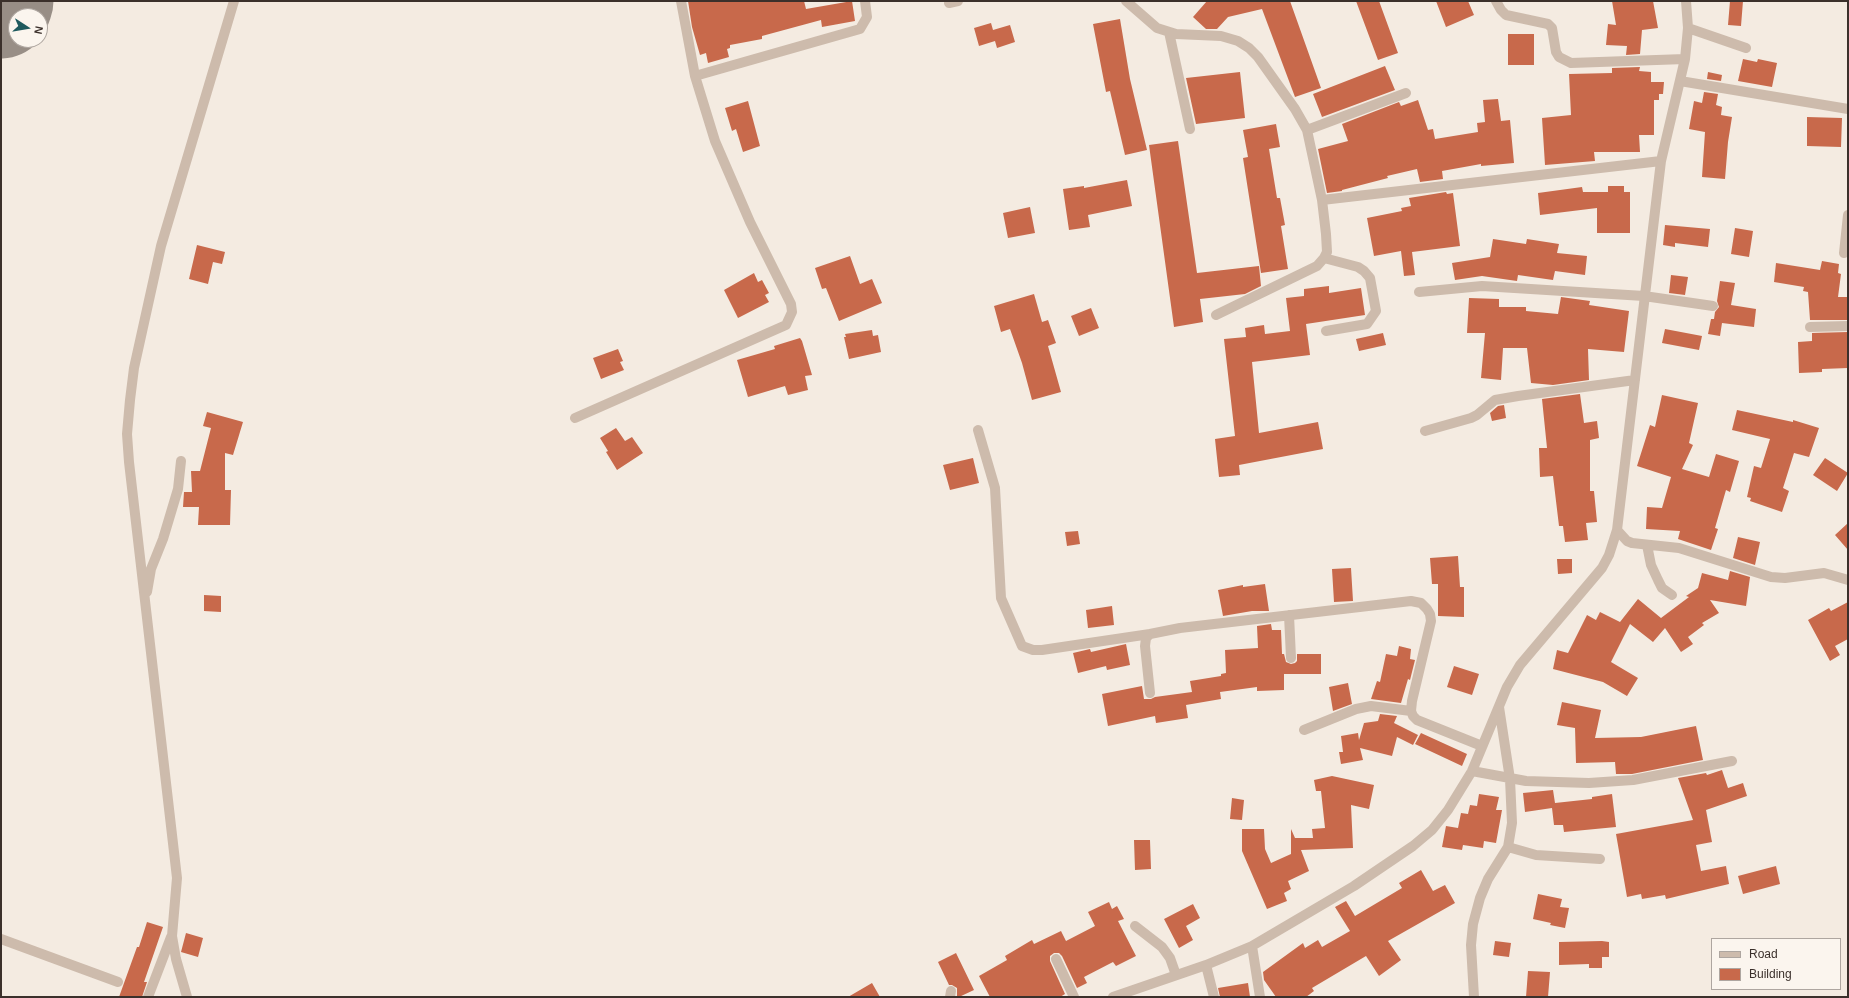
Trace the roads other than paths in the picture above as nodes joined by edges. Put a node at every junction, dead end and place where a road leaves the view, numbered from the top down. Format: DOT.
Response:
graph roads {
  1 [pos="234,1"];
  2 [pos="681,1"];
  3 [pos="865,1"];
  4 [pos="1126,1"];
  5 [pos="1496,1"];
  6 [pos="1686,1"];
  7 [pos="1688,28"];
  8 [pos="1169,32"];
  9 [pos="1746,48"];
  10 [pos="1685,59"];
  11 [pos="695,76"];
  12 [pos="1680,80"];
  13 [pos="1406,93"];
  14 [pos="1848,109"];
  15 [pos="1190,129"];
  16 [pos="1307,130"];
  17 [pos="1661,161"];
  18 [pos="1322,200"];
  19 [pos="1848,215"];
  20 [pos="1844,253"];
  21 [pos="1324,258"];
  22 [pos="1419,292"];
  23 [pos="1644,296"];
  24 [pos="1713,306"];
  25 [pos="1216,315"];
  26 [pos="1848,326"];
  27 [pos="1810,327"];
  28 [pos="1326,331"];
  29 [pos="1635,380"];
  30 [pos="576,418"];
  31 [pos="978,430"];
  32 [pos="1425,431"];
  33 [pos="181,461"];
  34 [pos="1617,530"];
  35 [pos="1647,545"];
  36 [pos="1848,580"];
  37 [pos="1672,595"];
  38 [pos="145,601"];
  39 [pos="1289,615"];
  40 [pos="1150,634"];
  41 [pos="1292,658"];
  42 [pos="1150,693"];
  43 [pos="1499,707"];
  44 [pos="1411,711"];
  45 [pos="1304,730"];
  46 [pos="1482,746"];
  47 [pos="1732,761"];
  48 [pos="1472,771"];
  49 [pos="1510,779"];
  50 [pos="1508,847"];
  51 [pos="1600,859"];
  52 [pos="1135,926"];
  53 [pos="172,936"];
  54 [pos="1,939"];
  55 [pos="1252,946"];
  56 [pos="1056,959"];
  57 [pos="1206,965"];
  58 [pos="1176,975"];
  59 [pos="118,982"];
  60 [pos="148,997"];
  61 [pos="188,997"];
  62 [pos="1074,997"];
  63 [pos="1113,997"];
  64 [pos="1214,997"];
  65 [pos="1260,997"];
  66 [pos="1474,997"];
  1 -- 38 [label="street"];
  2 -- 11 [label="street"];
  3 -- 11 [label="street"];
  4 -- 8 [label="street"];
  5 -- 10 [label="street"];
  6 -- 7 [label="street"];
  7 -- 9 [label="street"];
  7 -- 10 [label="street"];
  8 -- 15 [label="street"];
  8 -- 16 [label="street"];
  10 -- 12 [label="street"];
  11 -- 30 [label="street"];
  12 -- 14 [label="street"];
  12 -- 17 [label="street"];
  13 -- 16 [label="street"];
  16 -- 18 [label="street"];
  17 -- 18 [label="street"];
  17 -- 23 [label="street"];
  18 -- 21 [label="street"];
  19 -- 20 [label="street"];
  21 -- 25 [label="street"];
  21 -- 28 [label="street"];
  22 -- 23 [label="street"];
  23 -- 24 [label="street"];
  23 -- 29 [label="street"];
  26 -- 27 [label="street"];
  29 -- 32 [label="street"];
  29 -- 34 [label="street"];
  31 -- 40 [label="street"];
  33 -- 38 [label="street"];
  34 -- 35 [label="street"];
  34 -- 43 [label="street"];
  35 -- 36 [label="street"];
  35 -- 37 [label="street"];
  38 -- 53 [label="street"];
  39 -- 40 [label="street"];
  39 -- 41 [label="street"];
  39 -- 44 [label="street"];
  40 -- 42 [label="street"];
  43 -- 46 [label="street"];
  43 -- 49 [label="street"];
  44 -- 45 [label="street"];
  44 -- 46 [label="street"];
  46 -- 48 [label="street"];
  47 -- 49 [label="street"];
  48 -- 49 [label="street"];
  48 -- 55 [label="street"];
  49 -- 50 [label="street"];
  50 -- 51 [label="street"];
  50 -- 66 [label="street"];
  52 -- 58 [label="street"];
  53 -- 60 [label="street"];
  53 -- 61 [label="street"];
  54 -- 59 [label="street"];
  55 -- 57 [label="street"];
  55 -- 65 [label="street"];
  56 -- 62 [label="street"];
  57 -- 58 [label="street"];
  57 -- 64 [label="street"];
  58 -- 63 [label="street"];
}
